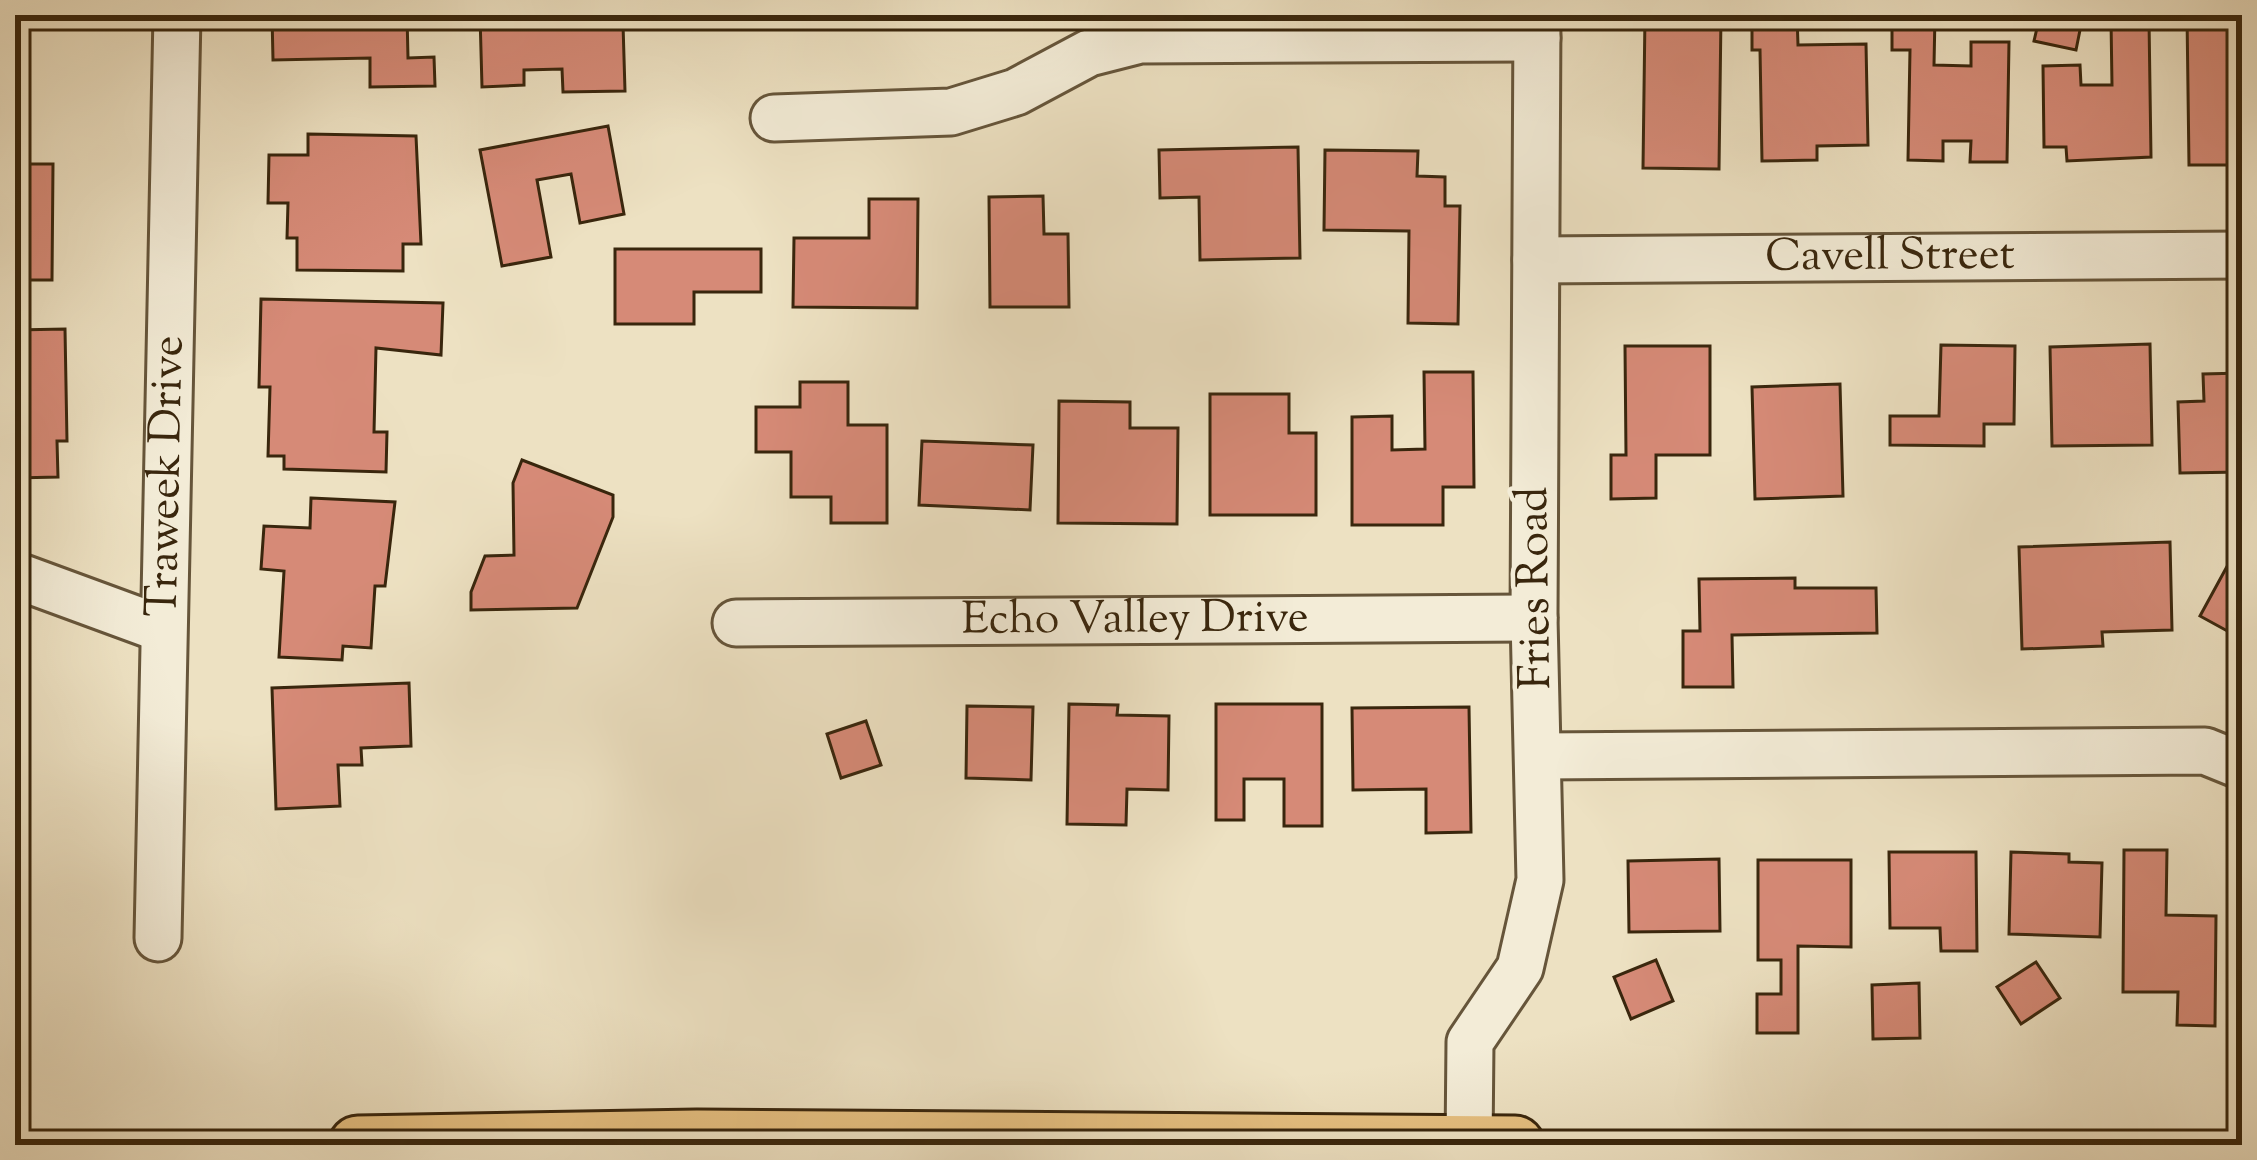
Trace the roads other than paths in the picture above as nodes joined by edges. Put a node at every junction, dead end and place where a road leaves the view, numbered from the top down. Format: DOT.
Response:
graph roads {
  1 [pos="177,15"];
  2 [pos="1537,26"];
  3 [pos="774,118"];
  4 [pos="2242,255"];
  5 [pos="1536,260"];
  6 [pos="15,575"];
  7 [pos="1534,618"];
  8 [pos="736,623"];
  9 [pos="162,629"];
  10 [pos="1541,755"];
  11 [pos="2242,766"];
  12 [pos="158,938"];
  13 [pos="1469,1144"];
  14 [pos="358,1145"];
  15 [pos="1515,1145"];
  1 -- 9 [label="street, Traweek Drive"];
  2 -- 3 [label="street"];
  2 -- 5 [label="street, Fries Road"];
  4 -- 5 [label="street, Cavell Street"];
  5 -- 7 [label="street, Fries Road"];
  6 -- 9 [label="street"];
  7 -- 8 [label="street, Echo Valley Drive"];
  7 -- 10 [label="street, Fries Road"];
  9 -- 12 [label="street, Traweek Drive"];
  10 -- 11 [label="street"];
  10 -- 13 [label="street, Fries Road"];
  13 -- 14 [label="main road"];
  13 -- 15 [label="main road"];
}
